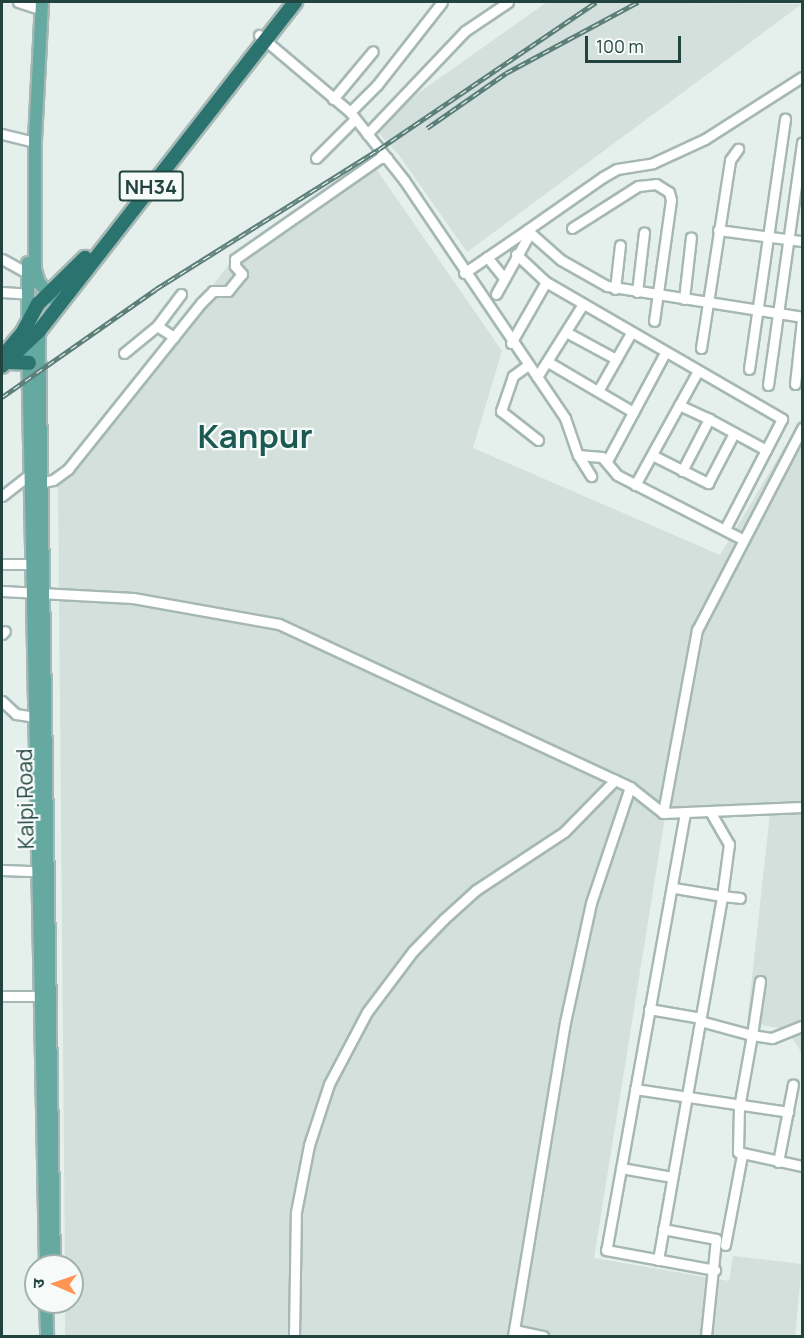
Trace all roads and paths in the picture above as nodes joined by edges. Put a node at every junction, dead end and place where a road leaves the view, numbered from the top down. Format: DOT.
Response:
graph roads {
  1 [pos="18,2"];
  2 [pos="286,2"];
  3 [pos="295,2"];
  4 [pos="442,2"];
  5 [pos="508,2"];
  6 [pos="42,6"];
  7 [pos="262,38"];
  8 [pos="373,51"];
  9 [pos="802,77"];
  10 [pos="333,99"];
  11 [pos="352,116"];
  12 [pos="785,119"];
  13 [pos="2,134"];
  14 [pos="367,134"];
  15 [pos="35,142"];
  16 [pos="802,142"];
  17 [pos="738,149"];
  18 [pos="316,158"];
  19 [pos="387,158"];
  20 [pos="801,165"];
  21 [pos="572,228"];
  22 [pos="718,230"];
  23 [pos="529,232"];
  24 [pos="644,232"];
  25 [pos="768,236"];
  26 [pos="691,237"];
  27 [pos="789,239"];
  28 [pos="802,241"];
  29 [pos="620,245"];
  30 [pos="516,254"];
  31 [pos="487,257"];
  32 [pos="2,259"];
  33 [pos="464,273"];
  34 [pos="31,275"];
  35 [pos="504,278"];
  36 [pos="546,282"];
  37 [pos="615,289"];
  38 [pos="2,292"];
  39 [pos="638,292"];
  40 [pos="28,294"];
  41 [pos="49,294"];
  42 [pos="181,294"];
  43 [pos="496,294"];
  44 [pos="658,295"];
  45 [pos="684,299"];
  46 [pos="707,303"];
  47 [pos="60,304"];
  48 [pos="583,304"];
  49 [pos="756,311"];
  50 [pos="778,314"];
  51 [pos="802,319"];
  52 [pos="654,321"];
  53 [pos="157,326"];
  54 [pos="39,331"];
  55 [pos="26,332"];
  56 [pos="566,332"];
  57 [pos="631,333"];
  58 [pos="174,337"];
  59 [pos="511,343"];
  60 [pos="701,348"];
  61 [pos="124,353"];
  62 [pos="665,353"];
  63 [pos="616,359"];
  64 [pos="3,361"];
  65 [pos="548,362"];
  66 [pos="28,363"];
  67 [pos="528,365"];
  68 [pos="749,369"];
  69 [pos="698,371"];
  70 [pos="537,377"];
  71 [pos="795,384"];
  72 [pos="768,385"];
  73 [pos="598,391"];
  74 [pos="679,405"];
  75 [pos="633,412"];
  76 [pos="709,419"];
  77 [pos="802,428"];
  78 [pos="734,433"];
  79 [pos="538,440"];
  80 [pos="766,450"];
  81 [pos="578,455"];
  82 [pos="652,455"];
  83 [pos="607,460"];
  84 [pos="682,471"];
  85 [pos="35,476"];
  86 [pos="591,476"];
  87 [pos="636,485"];
  88 [pos="2,496"];
  89 [pos="725,529"];
  90 [pos="742,539"];
  91 [pos="2,564"];
  92 [pos="32,564"];
  93 [pos="2,591"];
  94 [pos="37,592"];
  95 [pos="2,701"];
  96 [pos="39,718"];
  97 [pos="615,780"];
  98 [pos="630,787"];
  99 [pos="802,807"];
  100 [pos="663,813"];
  101 [pos="685,813"];
  102 [pos="711,813"];
  103 [pos="2,870"];
  104 [pos="36,871"];
  105 [pos="674,888"];
  106 [pos="722,896"];
  107 [pos="740,898"];
  108 [pos="760,981"];
  109 [pos="2,996"];
  110 [pos="39,996"];
  111 [pos="649,1009"];
  112 [pos="700,1019"];
  113 [pos="802,1026"];
  114 [pos="752,1035"];
  115 [pos="793,1084"];
  116 [pos="634,1089"];
  117 [pos="686,1098"];
  118 [pos="739,1107"];
  119 [pos="788,1112"];
  120 [pos="742,1155"];
  121 [pos="778,1162"];
  122 [pos="802,1166"];
  123 [pos="621,1168"];
  124 [pos="672,1177"];
  125 [pos="663,1229"];
  126 [pos="725,1245"];
  127 [pos="46,1254"];
  128 [pos="54,1254"];
  129 [pos="658,1260"];
  130 [pos="715,1270"];
  131 [pos="46,1314"];
  132 [pos="55,1314"];
  133 [pos="513,1333"];
  134 [pos="47,1336"];
  135 [pos="56,1336"];
  136 [pos="294,1336"];
  137 [pos="543,1336"];
  138 [pos="706,1336"];
  1 -- 6 [label="street"];
  2 -- 7 [label="highway, NH34"];
  3 -- 7 [label="highway, NH34"];
  4 -- 11 [label="street"];
  5 -- 14 [label="street"];
  6 -- 15 [label="main road, Kalpi Road"];
  7 -- 10 [label="street"];
  7 -- 41 [label="highway, NH34"];
  7 -- 47 [label="highway, NH34"];
  8 -- 10 [label="street"];
  9 -- 23 [label="street"];
  10 -- 11 [label="street"];
  11 -- 14 [label="street"];
  11 -- 18 [label="street"];
  12 -- 25 [label="street"];
  13 -- 15 [label="street"];
  14 -- 19 [label="street"];
  15 -- 34 [label="main road, Kalpi Road"];
  16 -- 20 [label="street"];
  17 -- 22 [label="street"];
  19 -- 33 [label="street"];
  19 -- 58 [label="street"];
  20 -- 27 [label="street"];
  21 -- 44 [label="street"];
  22 -- 25 [label="street"];
  22 -- 46 [label="street"];
  23 -- 30 [label="street"];
  23 -- 31 [label="street"];
  23 -- 37 [label="street"];
  24 -- 39 [label="street"];
  25 -- 27 [label="street"];
  25 -- 49 [label="street"];
  26 -- 45 [label="street"];
  27 -- 28 [label="street"];
  27 -- 50 [label="street"];
  29 -- 37 [label="street"];
  30 -- 35 [label="street"];
  30 -- 36 [label="street"];
  31 -- 33 [label="street"];
  31 -- 35 [label="street"];
  32 -- 34 [label="street"];
  33 -- 59 [label="street"];
  34 -- 40 [label="main road, Kalpi Road"];
  34 -- 41 [label="main road"];
  35 -- 43 [label="street"];
  36 -- 48 [label="street"];
  36 -- 59 [label="street"];
  37 -- 39 [label="street"];
  38 -- 40 [label="street"];
  39 -- 44 [label="street"];
  40 -- 55 [label="main road, Kalpi Road"];
  41 -- 47 [label="main road"];
  41 -- 55 [label="highway, NH34"];
  42 -- 53 [label="street"];
  44 -- 45 [label="street"];
  44 -- 52 [label="street"];
  45 -- 46 [label="street"];
  46 -- 49 [label="street"];
  46 -- 60 [label="street"];
  47 -- 54 [label="highway, NH34"];
  48 -- 56 [label="street"];
  48 -- 57 [label="street"];
  49 -- 50 [label="street"];
  49 -- 68 [label="street"];
  50 -- 51 [label="street"];
  50 -- 72 [label="street"];
  51 -- 71 [label="street"];
  53 -- 58 [label="street"];
  53 -- 61 [label="street"];
  54 -- 55 [label="highway, NH34"];
  54 -- 85 [label="main road, Kalpi Road"];
  55 -- 64 [label="highway, NH34"];
  55 -- 66 [label="main road, Kalpi Road"];
  56 -- 63 [label="street"];
  56 -- 65 [label="street"];
  57 -- 62 [label="street"];
  57 -- 63 [label="street"];
  58 -- 85 [label="street"];
  59 -- 67 [label="street"];
  62 -- 69 [label="street"];
  62 -- 75 [label="street"];
  63 -- 73 [label="street"];
  64 -- 66 [label="highway"];
  65 -- 70 [label="street"];
  65 -- 73 [label="street"];
  66 -- 85 [label="main road, Kalpi Road"];
  67 -- 70 [label="street"];
  67 -- 79 [label="street"];
  69 -- 74 [label="street"];
  69 -- 80 [label="street"];
  70 -- 81 [label="street"];
  73 -- 75 [label="street"];
  74 -- 76 [label="street"];
  74 -- 82 [label="street"];
  75 -- 83 [label="street"];
  76 -- 78 [label="street"];
  76 -- 84 [label="street"];
  77 -- 90 [label="street"];
  78 -- 80 [label="street"];
  78 -- 84 [label="street"];
  80 -- 89 [label="street"];
  81 -- 83 [label="street"];
  81 -- 86 [label="street"];
  82 -- 84 [label="street"];
  82 -- 87 [label="street"];
  83 -- 87 [label="street"];
  85 -- 88 [label="street"];
  85 -- 92 [label="main road, Kalpi Road"];
  85 -- 94 [label="main road, Kalpi Road"];
  87 -- 89 [label="street"];
  89 -- 90 [label="street"];
  90 -- 100 [label="street"];
  91 -- 92 [label="street"];
  92 -- 94 [label="main road, Kalpi Road"];
  93 -- 94 [label="street"];
  94 -- 96 [label="main road, Kalpi Road"];
  94 -- 97 [label="street"];
  95 -- 96 [label="street"];
  96 -- 104 [label="main road, Kalpi Road"];
  96 -- 128 [label="main road, Kalpi Road"];
  97 -- 98 [label="street"];
  97 -- 136 [label="street"];
  98 -- 100 [label="street"];
  98 -- 133 [label="street"];
  99 -- 102 [label="street"];
  100 -- 101 [label="street"];
  101 -- 102 [label="street"];
  101 -- 105 [label="street"];
  102 -- 106 [label="street"];
  103 -- 104 [label="street"];
  104 -- 110 [label="main road, Kalpi Road"];
  105 -- 106 [label="street"];
  105 -- 111 [label="street"];
  106 -- 107 [label="street"];
  106 -- 112 [label="street"];
  108 -- 114 [label="street"];
  109 -- 110 [label="street"];
  110 -- 127 [label="main road, Kalpi Road"];
  111 -- 112 [label="street"];
  111 -- 116 [label="street"];
  112 -- 114 [label="street"];
  112 -- 117 [label="street"];
  113 -- 114 [label="street"];
  114 -- 118 [label="street"];
  115 -- 119 [label="street"];
  116 -- 117 [label="street"];
  116 -- 123 [label="street"];
  117 -- 118 [label="street"];
  117 -- 124 [label="street"];
  118 -- 119 [label="street"];
  118 -- 120 [label="street"];
  119 -- 121 [label="street"];
  120 -- 121 [label="street"];
  120 -- 126 [label="street"];
  121 -- 122 [label="street"];
  123 -- 124 [label="street"];
  123 -- 129 [label="street"];
  124 -- 125 [label="street"];
  125 -- 129 [label="street"];
  125 -- 130 [label="street"];
  129 -- 130 [label="street"];
  130 -- 138 [label="street"];
  131 -- 134 [label="main road"];
  132 -- 135 [label="main road"];
  133 -- 137 [label="street"];
}
